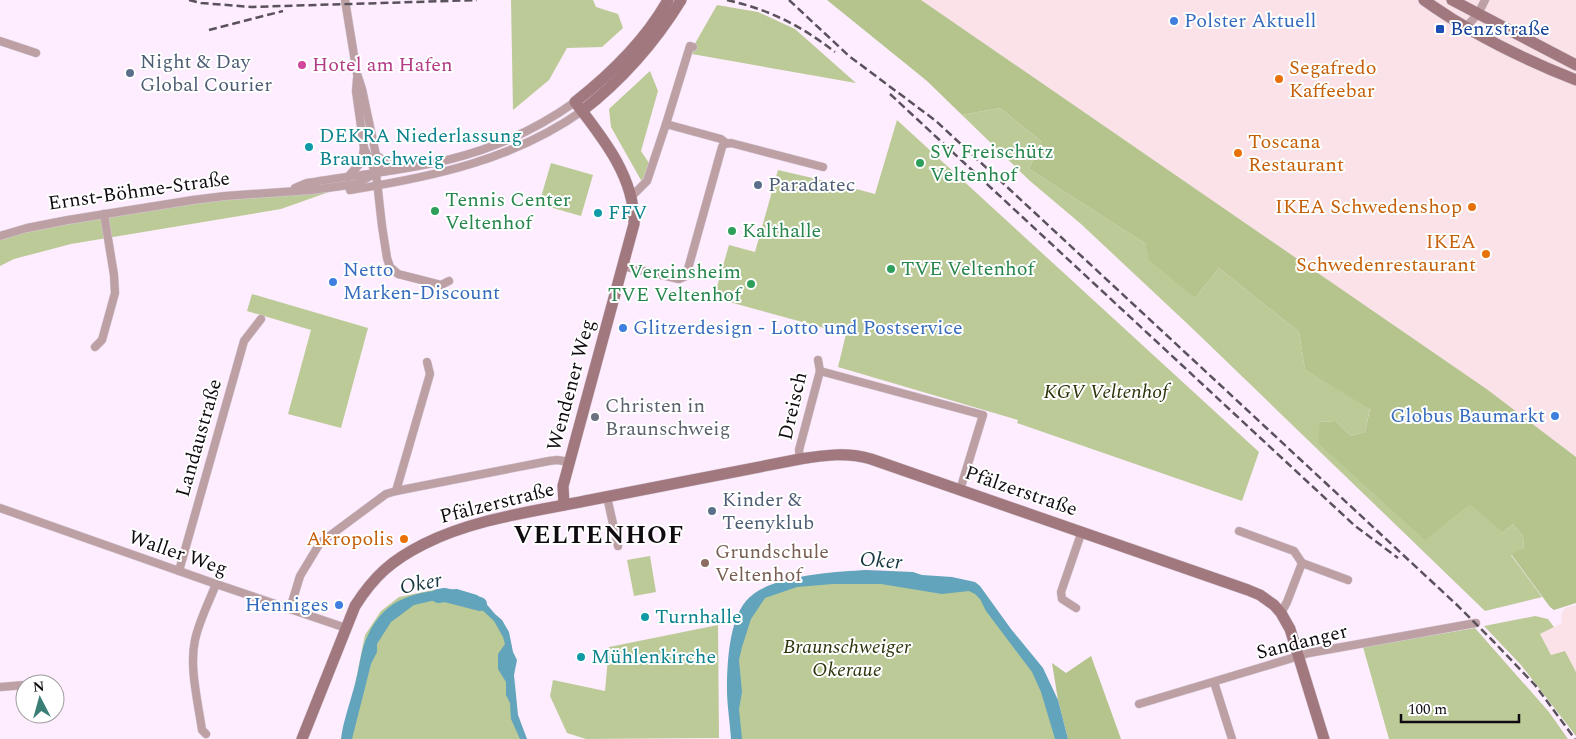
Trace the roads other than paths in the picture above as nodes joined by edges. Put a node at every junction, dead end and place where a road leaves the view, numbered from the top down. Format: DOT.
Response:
graph roads {
  1 [pos="345,0"];
  2 [pos="668,0"];
  3 [pos="681,0"];
  4 [pos="1424,0"];
  5 [pos="1452,0"];
  6 [pos="1485,0"];
  7 [pos="1478,14"];
  8 [pos="1466,28"];
  9 [pos="0,41"];
  10 [pos="693,47"];
  11 [pos="36,53"];
  12 [pos="1576,65"];
  13 [pos="357,74"];
  14 [pos="1576,80"];
  15 [pos="578,106"];
  16 [pos="666,124"];
  17 [pos="726,143"];
  18 [pos="364,148"];
  19 [pos="382,160"];
  20 [pos="823,167"];
  21 [pos="396,170"];
  22 [pos="376,173"];
  23 [pos="348,177"];
  24 [pos="377,186"];
  25 [pos="286,191"];
  26 [pos="631,197"];
  27 [pos="104,214"];
  28 [pos="0,236"];
  29 [pos="624,266"];
  30 [pos="449,281"];
  31 [pos="261,320"];
  32 [pos="95,347"];
  33 [pos="818,360"];
  34 [pos="427,362"];
  35 [pos="820,371"];
  36 [pos="800,459"];
  37 [pos="570,462"];
  38 [pos="960,490"];
  39 [pos="396,491"];
  40 [pos="607,497"];
  41 [pos="564,505"];
  42 [pos="0,508"];
  43 [pos="1082,532"];
  44 [pos="1239,532"];
  45 [pos="618,546"];
  46 [pos="1302,563"];
  47 [pos="178,571"];
  48 [pos="1348,580"];
  49 [pos="216,584"];
  50 [pos="1076,608"];
  51 [pos="290,609"];
  52 [pos="1281,613"];
  53 [pos="1476,623"];
  54 [pos="346,628"];
  55 [pos="1299,656"];
  56 [pos="1214,682"];
  57 [pos="15,686"];
  58 [pos="0,687"];
  59 [pos="1139,704"];
  60 [pos="206,734"];
  61 [pos="302,739"];
  62 [pos="1232,739"];
  63 [pos="1324,739"];
  1 -- 13 [label="street"];
  2 -- 15 [label="street, Ernst-Böhme-Straße"];
  3 -- 15 [label="street, Ernst-Böhme-Straße"];
  4 -- 8 [label="street"];
  5 -- 7 [label="street"];
  6 -- 7 [label="street"];
  7 -- 8 [label="street"];
  7 -- 12 [label="street"];
  8 -- 14 [label="street"];
  9 -- 11 [label="street"];
  10 -- 16 [label="street"];
  13 -- 18 [label="street"];
  13 -- 19 [label="street"];
  15 -- 21 [label="street, Ernst-Böhme-Straße"];
  15 -- 24 [label="street, Ernst-Böhme-Straße"];
  15 -- 26 [label="street, Wendener Weg"];
  16 -- 17 [label="street"];
  16 -- 26 [label="street"];
  17 -- 20 [label="street"];
  17 -- 29 [label="street"];
  18 -- 22 [label="street"];
  18 -- 23 [label="street"];
  19 -- 21 [label="street"];
  19 -- 22 [label="street"];
  21 -- 22 [label="street, Ernst-Böhme-Straße"];
  22 -- 23 [label="street, Ernst-Böhme-Straße"];
  22 -- 24 [label="street"];
  22 -- 25 [label="street, Ernst-Böhme-Straße"];
  23 -- 25 [label="street, Ernst-Böhme-Straße"];
  24 -- 25 [label="street, Ernst-Böhme-Straße"];
  24 -- 30 [label="street"];
  25 -- 27 [label="street, Ernst-Böhme-Straße"];
  26 -- 29 [label="street, Wendener Weg"];
  27 -- 28 [label="street, Ernst-Böhme-Straße"];
  27 -- 32 [label="street"];
  29 -- 37 [label="street, Wendener Weg"];
  31 -- 47 [label="street, Landaustraße"];
  33 -- 35 [label="street, Dreisch"];
  34 -- 39 [label="street"];
  35 -- 36 [label="street, Dreisch"];
  35 -- 38 [label="street"];
  36 -- 38 [label="street, Pfälzerstraße"];
  36 -- 40 [label="street, Pfälzerstraße"];
  37 -- 39 [label="street"];
  37 -- 41 [label="street, Wendener Weg"];
  38 -- 43 [label="street, Pfälzerstraße"];
  39 -- 51 [label="street"];
  40 -- 41 [label="street, Pfälzerstraße"];
  40 -- 45 [label="street"];
  41 -- 54 [label="street, Pfälzerstraße"];
  42 -- 47 [label="street, Waller Weg"];
  43 -- 50 [label="street"];
  43 -- 52 [label="street, Pfälzerstraße"];
  44 -- 46 [label="street"];
  46 -- 48 [label="street"];
  46 -- 52 [label="street"];
  47 -- 49 [label="street, Waller Weg"];
  49 -- 51 [label="street, Waller Weg"];
  49 -- 60 [label="street"];
  51 -- 54 [label="street, Waller Weg"];
  52 -- 55 [label="street, Pfälzerstraße"];
  53 -- 55 [label="street, Sandanger"];
  54 -- 61 [label="street, Pfälzerstraße"];
  55 -- 56 [label="street, Sandanger"];
  55 -- 63 [label="street, Pfälzerstraße"];
  56 -- 59 [label="street, Sandanger"];
  56 -- 62 [label="street"];
  57 -- 58 [label="street"];
}
